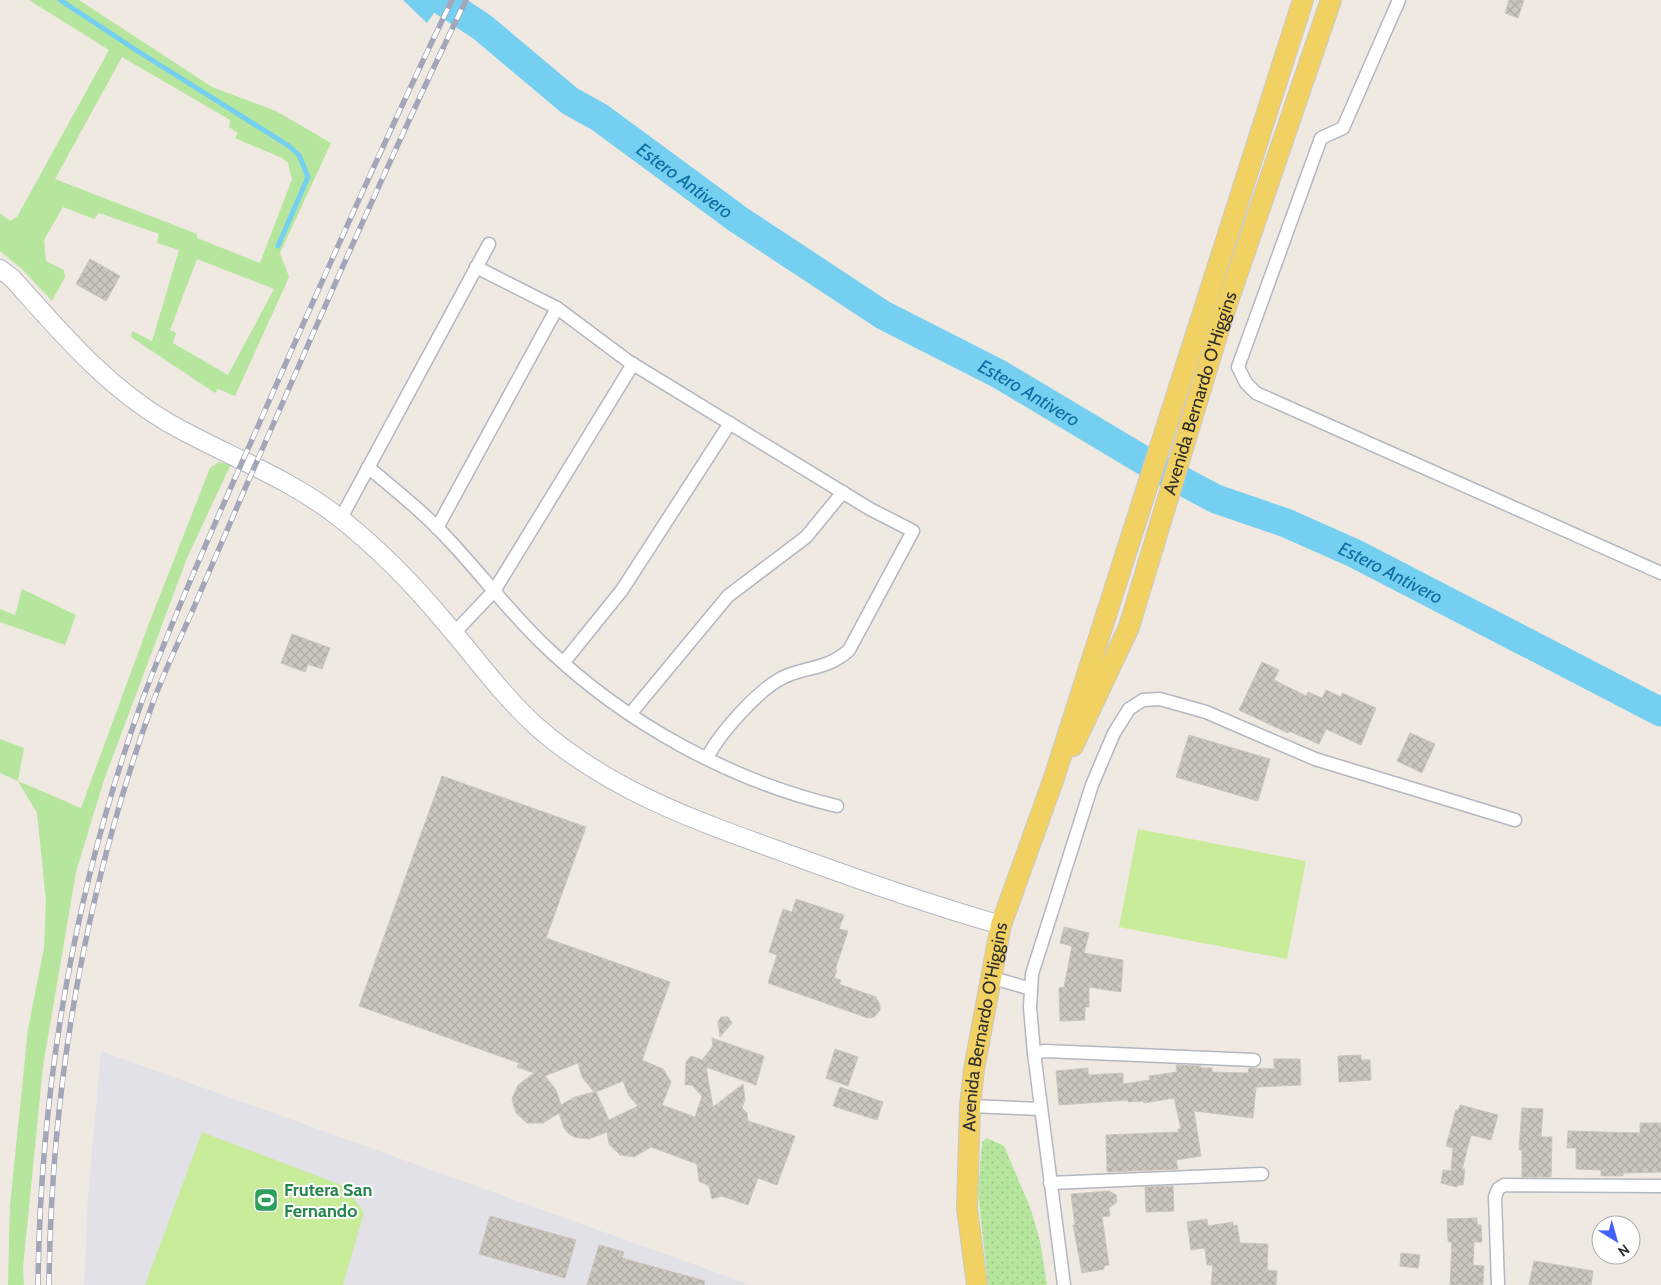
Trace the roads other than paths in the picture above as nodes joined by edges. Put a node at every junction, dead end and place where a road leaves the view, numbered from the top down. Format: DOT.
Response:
graph roads {
  1 [pos="1303,0"];
  2 [pos="1330,0"];
  3 [pos="1341,0"];
  4 [pos="1398,0"];
  5 [pos="1325,21"];
  6 [pos="489,244"];
  7 [pos="476,267"];
  8 [pos="0,269"];
  9 [pos="556,308"];
  10 [pos="633,364"];
  11 [pos="730,424"];
  12 [pos="368,468"];
  13 [pos="843,492"];
  14 [pos="341,518"];
  15 [pos="437,528"];
  16 [pos="1661,574"];
  17 [pos="494,591"];
  18 [pos="454,633"];
  19 [pos="564,662"];
  20 [pos="631,713"];
  21 [pos="707,758"];
  22 [pos="1054,778"];
  23 [pos="838,806"];
  24 [pos="1515,820"];
  25 [pos="1001,925"];
  26 [pos="990,977"];
  27 [pos="1031,989"];
  28 [pos="1034,1053"];
  29 [pos="1254,1060"];
  30 [pos="970,1106"];
  31 [pos="1041,1109"];
  32 [pos="1262,1174"];
  33 [pos="1050,1183"];
  34 [pos="1661,1186"];
  35 [pos="977,1285"];
  36 [pos="1064,1285"];
  37 [pos="1498,1285"];
  1 -- 22 [label="main road, Avenida Bernardo O'Higgins"];
  2 -- 5 [label="main road, Avenida Bernardo O'Higgins"];
  3 -- 5 [label="main road"];
  4 -- 16 [label="street"];
  5 -- 22 [label="main road, Avenida Bernardo O'Higgins"];
  6 -- 7 [label="street"];
  7 -- 9 [label="street"];
  7 -- 12 [label="street"];
  8 -- 14 [label="street"];
  9 -- 10 [label="street"];
  9 -- 15 [label="street"];
  10 -- 11 [label="street"];
  10 -- 17 [label="street"];
  11 -- 13 [label="street"];
  11 -- 19 [label="street"];
  12 -- 14 [label="street"];
  12 -- 15 [label="street"];
  13 -- 20 [label="street"];
  13 -- 21 [label="street"];
  14 -- 18 [label="street"];
  15 -- 17 [label="street"];
  17 -- 18 [label="street"];
  17 -- 19 [label="street"];
  18 -- 25 [label="street"];
  19 -- 20 [label="street"];
  20 -- 21 [label="street"];
  21 -- 23 [label="street"];
  22 -- 25 [label="main road, Avenida Bernardo O'Higgins"];
  24 -- 27 [label="street"];
  25 -- 26 [label="main road, Avenida Bernardo O'Higgins"];
  26 -- 27 [label="street"];
  26 -- 30 [label="main road, Avenida Bernardo O'Higgins"];
  27 -- 28 [label="street"];
  28 -- 29 [label="street"];
  28 -- 31 [label="street"];
  30 -- 31 [label="street"];
  30 -- 35 [label="main road, Avenida Bernardo O'Higgins"];
  31 -- 33 [label="street"];
  32 -- 33 [label="street"];
  33 -- 36 [label="street"];
  34 -- 37 [label="street"];
}
